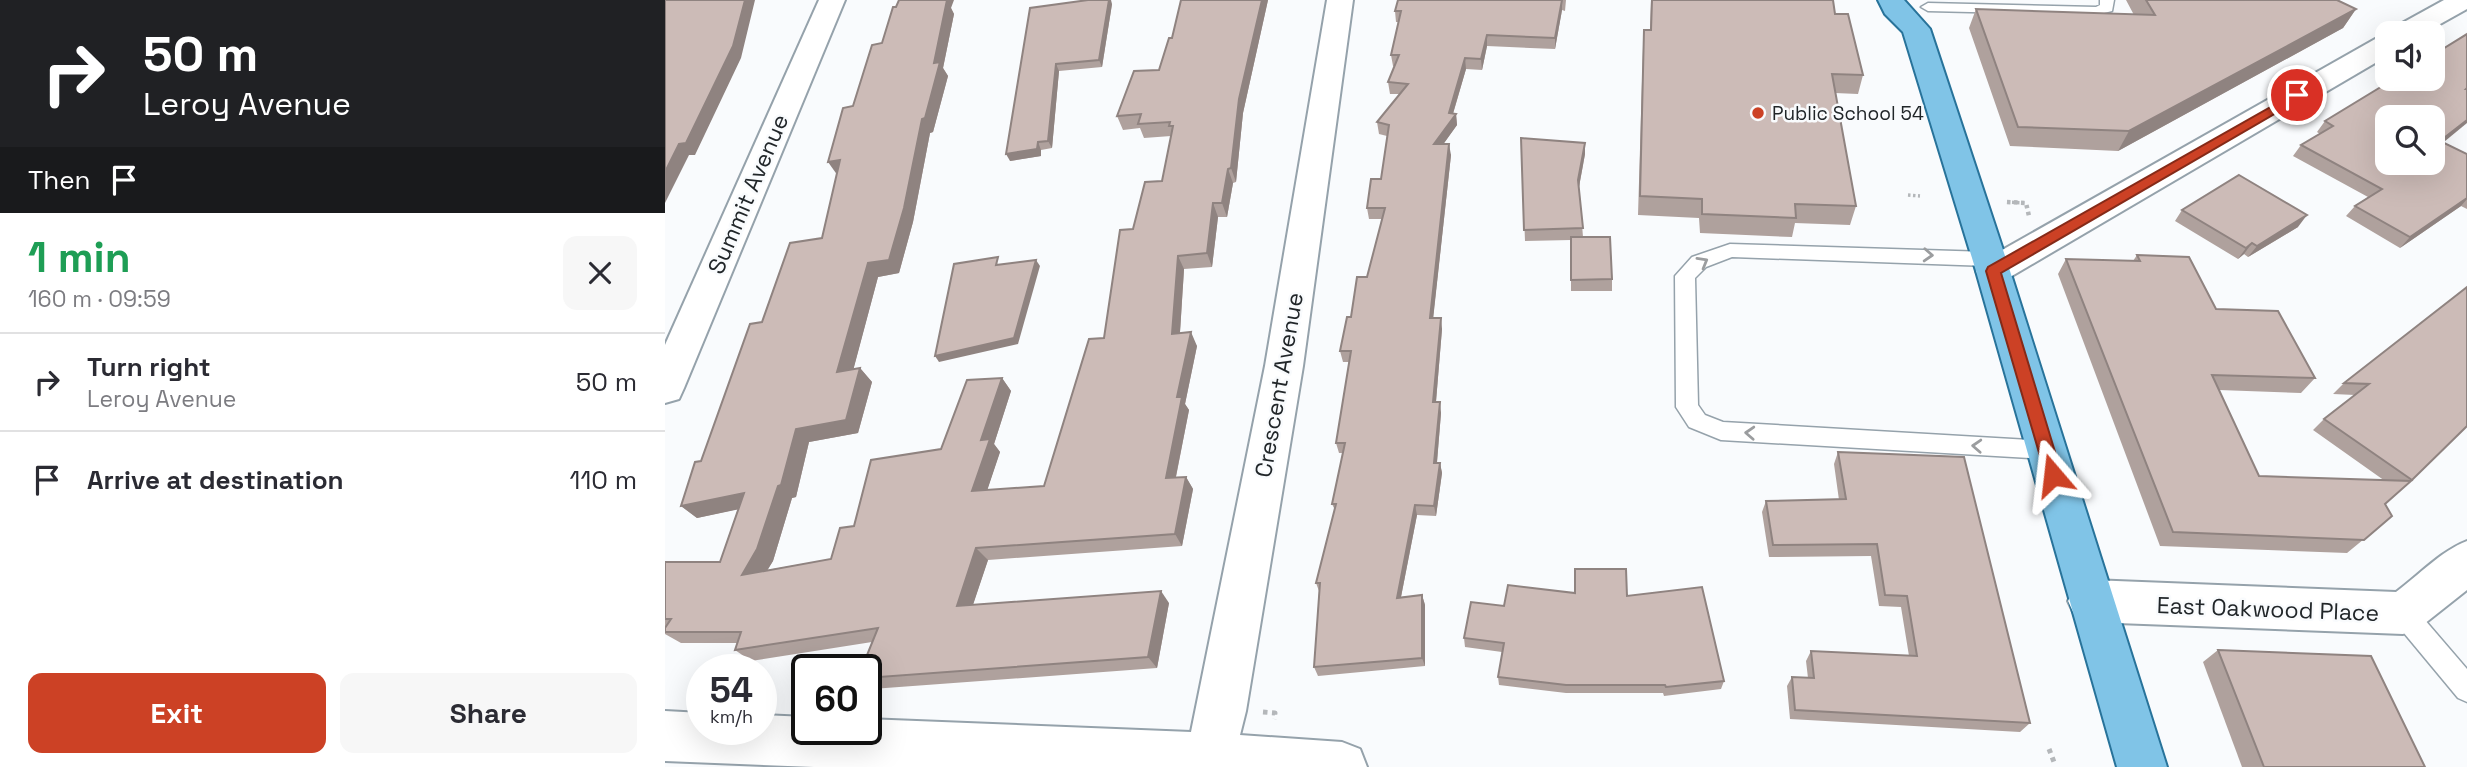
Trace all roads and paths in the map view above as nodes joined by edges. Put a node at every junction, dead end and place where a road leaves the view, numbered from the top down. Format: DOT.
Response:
graph roads {
  1 [pos="832,0"];
  2 [pos="1340,0"];
  3 [pos="1891,0"];
  4 [pos="2107,0"];
  5 [pos="2463,0"];
  6 [pos="1923,12"];
  7 [pos="2426,21"];
  8 [pos="2375,51"];
  9 [pos="1908,195"];
  10 [pos="1920,196"];
  11 [pos="2007,202"];
  12 [pos="2030,216"];
  13 [pos="1991,265"];
  14 [pos="665,388"];
  15 [pos="2046,450"];
  16 [pos="2467,561"];
  17 [pos="2091,601"];
  18 [pos="2403,613"];
  19 [pos="2467,689"];
  20 [pos="1263,712"];
  21 [pos="1275,713"];
  22 [pos="665,736"];
  23 [pos="2049,749"];
  24 [pos="2054,762"];
  25 [pos="1206,763"];
  26 [pos="1342,767"];
  27 [pos="2142,767"];
  1 -- 14 [label="street, Summit Avenue"];
  2 -- 25 [label="street, Crescent Avenue"];
  3 -- 6 [label="main road"];
  4 -- 6 [label="lane"];
  5 -- 7 [label="street"];
  6 -- 13 [label="main road"];
  8 -- 13 [label="street"];
  9 -- 10 [label="path"];
  11 -- 12 [label="path"];
  13 -- 15 [label="main road"];
  15 -- 13 [label="lane, one-way"];
  15 -- 17 [label="main road"];
  16 -- 18 [label="street, East Oakwood Place"];
  17 -- 18 [label="street, East Oakwood Place"];
  17 -- 27 [label="main road"];
  18 -- 19 [label="lane"];
  20 -- 21 [label="path"];
  22 -- 25 [label="street"];
  23 -- 24 [label="path"];
  25 -- 26 [label="street"];
}
